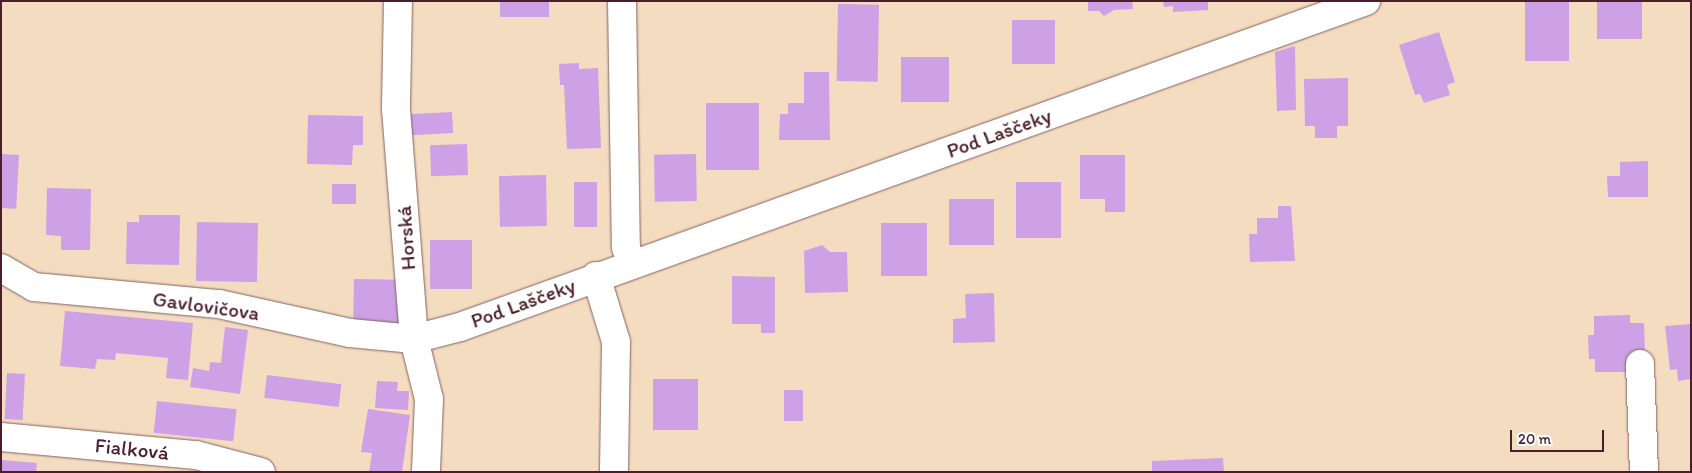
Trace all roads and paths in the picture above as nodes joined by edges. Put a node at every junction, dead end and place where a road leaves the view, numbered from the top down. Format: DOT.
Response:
graph roads {
  1 [pos="398,1"];
  2 [pos="622,1"];
  3 [pos="1366,1"];
  4 [pos="631,264"];
  5 [pos="1,268"];
  6 [pos="596,276"];
  7 [pos="414,339"];
  8 [pos="1640,364"];
  9 [pos="1,438"];
  10 [pos="261,472"];
  11 [pos="426,472"];
  12 [pos="614,472"];
  13 [pos="1644,472"];
  1 -- 7 [label="street, Horská"];
  2 -- 4 [label="street"];
  3 -- 4 [label="street, Pod Laščeky"];
  4 -- 6 [label="street, Pod Laščeky"];
  5 -- 7 [label="street, Gavlovičova"];
  6 -- 7 [label="street, Pod Laščeky"];
  6 -- 12 [label="street"];
  7 -- 11 [label="street, Horská"];
  8 -- 13 [label="street"];
  9 -- 10 [label="street, Fialková"];
}
